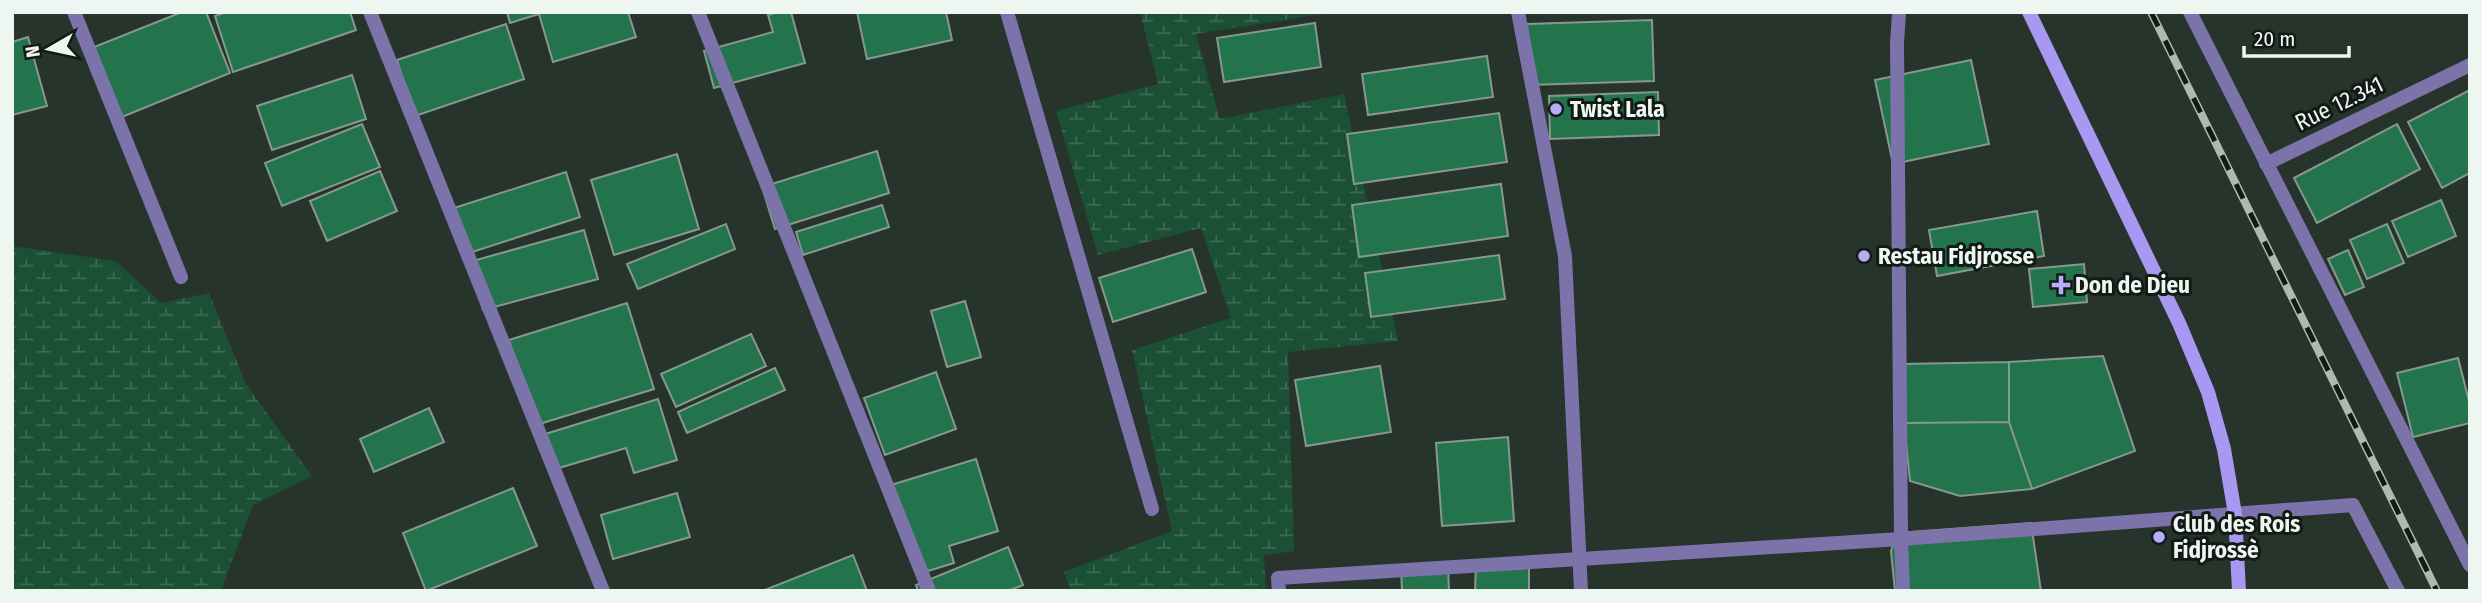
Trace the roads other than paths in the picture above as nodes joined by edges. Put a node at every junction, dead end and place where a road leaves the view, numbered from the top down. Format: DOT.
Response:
graph roads {
  1 [pos="74,12"];
  2 [pos="370,12"];
  3 [pos="698,12"];
  4 [pos="1007,12"];
  5 [pos="1518,12"];
  6 [pos="1899,12"];
  7 [pos="2029,12"];
  8 [pos="2190,12"];
  9 [pos="2470,65"];
  10 [pos="2266,164"];
  11 [pos="181,277"];
  12 [pos="1152,509"];
  13 [pos="2235,514"];
  14 [pos="1901,539"];
  15 [pos="1580,558"];
  16 [pos="2470,565"];
  17 [pos="603,591"];
  18 [pos="929,591"];
  19 [pos="1279,591"];
  20 [pos="1581,591"];
  21 [pos="1903,591"];
  22 [pos="2239,591"];
  23 [pos="2398,591"];
  1 -- 11 [label="street"];
  2 -- 17 [label="street"];
  3 -- 18 [label="street"];
  4 -- 12 [label="street"];
  5 -- 15 [label="street"];
  6 -- 14 [label="street"];
  7 -- 13 [label="main road"];
  8 -- 10 [label="street"];
  9 -- 10 [label="street, Rue 12.341"];
  10 -- 16 [label="street"];
  13 -- 14 [label="street"];
  13 -- 22 [label="main road"];
  13 -- 23 [label="street"];
  14 -- 15 [label="street"];
  14 -- 21 [label="street"];
  15 -- 19 [label="street"];
  15 -- 20 [label="street"];
}
